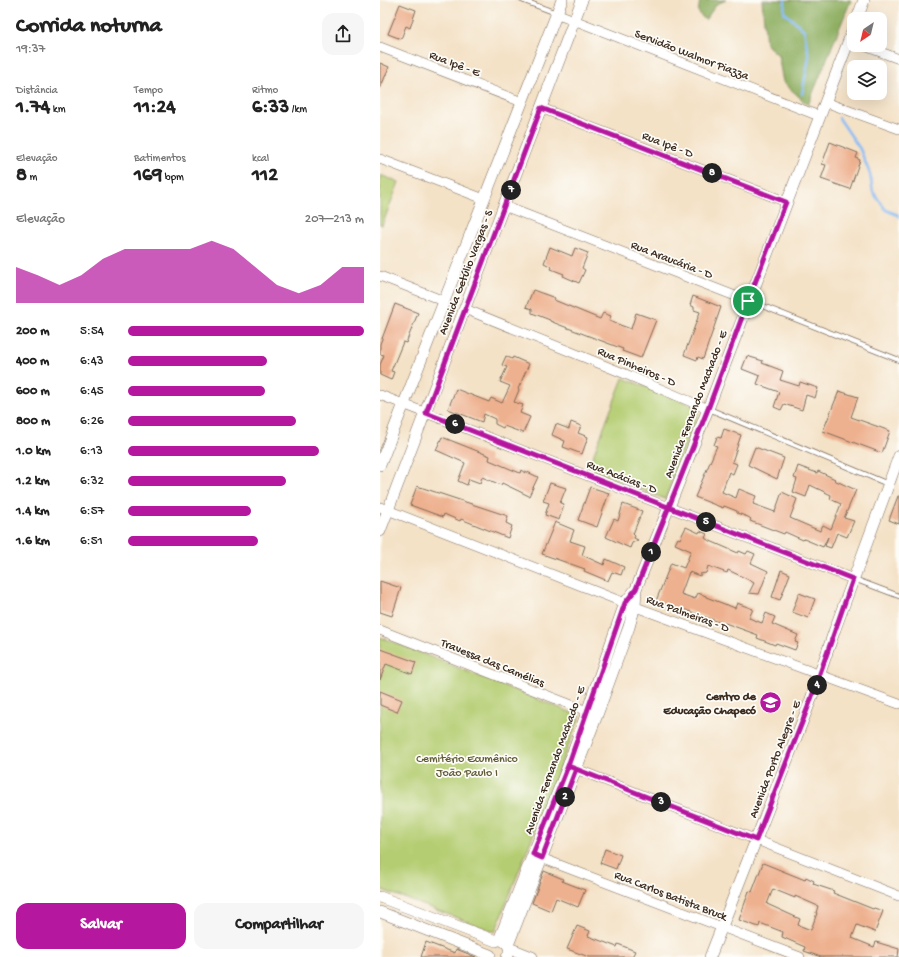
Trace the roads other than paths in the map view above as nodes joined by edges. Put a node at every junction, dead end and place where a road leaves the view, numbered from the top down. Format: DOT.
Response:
graph roads {
  1 [pos="522,0"];
  2 [pos="562,0"];
  3 [pos="582,0"];
  4 [pos="864,0"];
  5 [pos="860,12"];
  6 [pos="556,13"];
  7 [pos="575,21"];
  8 [pos="380,47"];
  9 [pos="847,50"];
  10 [pos="880,52"];
  11 [pos="899,59"];
  12 [pos="522,102"];
  13 [pos="825,102"];
  14 [pos="541,108"];
  15 [pos="820,116"];
  16 [pos="899,129"];
  17 [pos="380,159"];
  18 [pos="484,199"];
  19 [pos="786,202"];
  20 [pos="504,206"];
  21 [pos="380,276"];
  22 [pos="444,301"];
  23 [pos="748,301"];
  24 [pos="465,310"];
  25 [pos="899,360"];
  26 [pos="380,395"];
  27 [pos="403,404"];
  28 [pos="708,409"];
  29 [pos="426,413"];
  30 [pos="899,456"];
  31 [pos="380,465"];
  32 [pos="888,484"];
  33 [pos="669,507"];
  34 [pos="384,509"];
  35 [pos="380,531"];
  36 [pos="853,579"];
  37 [pos="899,596"];
  38 [pos="630,604"];
  39 [pos="380,630"];
  40 [pos="820,675"];
  41 [pos="899,704"];
  42 [pos="592,713"];
  43 [pos="572,767"];
  44 [pos="756,840"];
  45 [pos="538,856"];
  46 [pos="899,896"];
  47 [pos="380,897"];
  48 [pos="380,912"];
  49 [pos="722,927"];
  50 [pos="504,946"];
  51 [pos="491,956"];
  52 [pos="532,957"];
  53 [pos="710,957"];
  54 [pos="800,957"];
  1 -- 6 [label="lane"];
  2 -- 6 [label="street, Avenida Getúlio Vargas - S"];
  3 -- 7 [label="street, Avenida Getúlio Vargas - S"];
  4 -- 5 [label="street"];
  6 -- 7 [label="street, Servidão Walmor Piazza"];
  6 -- 12 [label="street, Avenida Getúlio Vargas - S"];
  7 -- 14 [label="street, Avenida Getúlio Vargas - S"];
  7 -- 15 [label="street, Servidão Walmor Piazza"];
  8 -- 12 [label="street, Rua Ipê - E"];
  9 -- 13 [label="street, Avenida Fernando Machado - E"];
  10 -- 11 [label="street"];
  12 -- 18 [label="street, Avenida Getúlio Vargas - S"];
  13 -- 15 [label="street, Avenida Fernando Machado - E"];
  13 -- 16 [label="street"];
  14 -- 19 [label="street, Rua Ipê - D"];
  14 -- 20 [label="street, Avenida Getúlio Vargas - S"];
  15 -- 19 [label="street, Avenida Fernando Machado - E"];
  17 -- 18 [label="street"];
  18 -- 22 [label="street, Avenida Getúlio Vargas - S"];
  19 -- 23 [label="street, Avenida Fernando Machado - E"];
  20 -- 23 [label="street, Rua Araucária - D"];
  20 -- 24 [label="street, Avenida Getúlio Vargas - S"];
  21 -- 22 [label="street"];
  22 -- 27 [label="street, Avenida Getúlio Vargas - S"];
  23 -- 25 [label="lane, Rua Araucária - D"];
  23 -- 28 [label="street, Avenida Fernando Machado - E"];
  24 -- 28 [label="street, Rua Pinheiros - D"];
  24 -- 29 [label="street, Avenida Getúlio Vargas - S"];
  26 -- 27 [label="street, Rua Acácias - D"];
  27 -- 29 [label="street, Rua Acácias - D"];
  27 -- 31 [label="street, Avenida Getúlio Vargas - S"];
  28 -- 32 [label="lane, Rua Pinheiros - D"];
  28 -- 33 [label="street, Avenida Fernando Machado - E"];
  29 -- 33 [label="street, Rua Acácias - D"];
  29 -- 34 [label="street, Avenida Getúlio Vargas - S"];
  30 -- 32 [label="street, Avenida Porto Alegre - E"];
  32 -- 36 [label="street, Avenida Porto Alegre - E"];
  33 -- 36 [label="street, Rua Acácias - D"];
  33 -- 38 [label="street, Avenida Fernando Machado - E"];
  34 -- 35 [label="street, Avenida Getúlio Vargas - S"];
  34 -- 38 [label="street, Rua Palmeiras - D"];
  36 -- 37 [label="lane, Rua Acácias - D"];
  36 -- 40 [label="street, Avenida Porto Alegre - E"];
  38 -- 40 [label="street, Rua Palmeiras - D"];
  38 -- 42 [label="street, Avenida Fernando Machado - E"];
  39 -- 42 [label="street, Travessa das Camélias"];
  40 -- 41 [label="street, Rua Palmeiras - D"];
  40 -- 44 [label="street, Avenida Porto Alegre - E"];
  42 -- 43 [label="street, Avenida Fernando Machado - E"];
  43 -- 44 [label="street"];
  43 -- 45 [label="street, Avenida Fernando Machado - E"];
  44 -- 46 [label="street"];
  44 -- 49 [label="street, Avenida Porto Alegre - E"];
  45 -- 49 [label="street, Rua Carlos Batista Bruck"];
  45 -- 50 [label="street, Avenida Fernando Machado - E"];
  47 -- 50 [label="street"];
  48 -- 51 [label="street"];
  49 -- 53 [label="street, Avenida Porto Alegre - E"];
  49 -- 54 [label="street, Rua Carlos Batista Bruck"];
  50 -- 51 [label="street, Avenida Fernando Machado - E"];
  50 -- 52 [label="street"];
}
